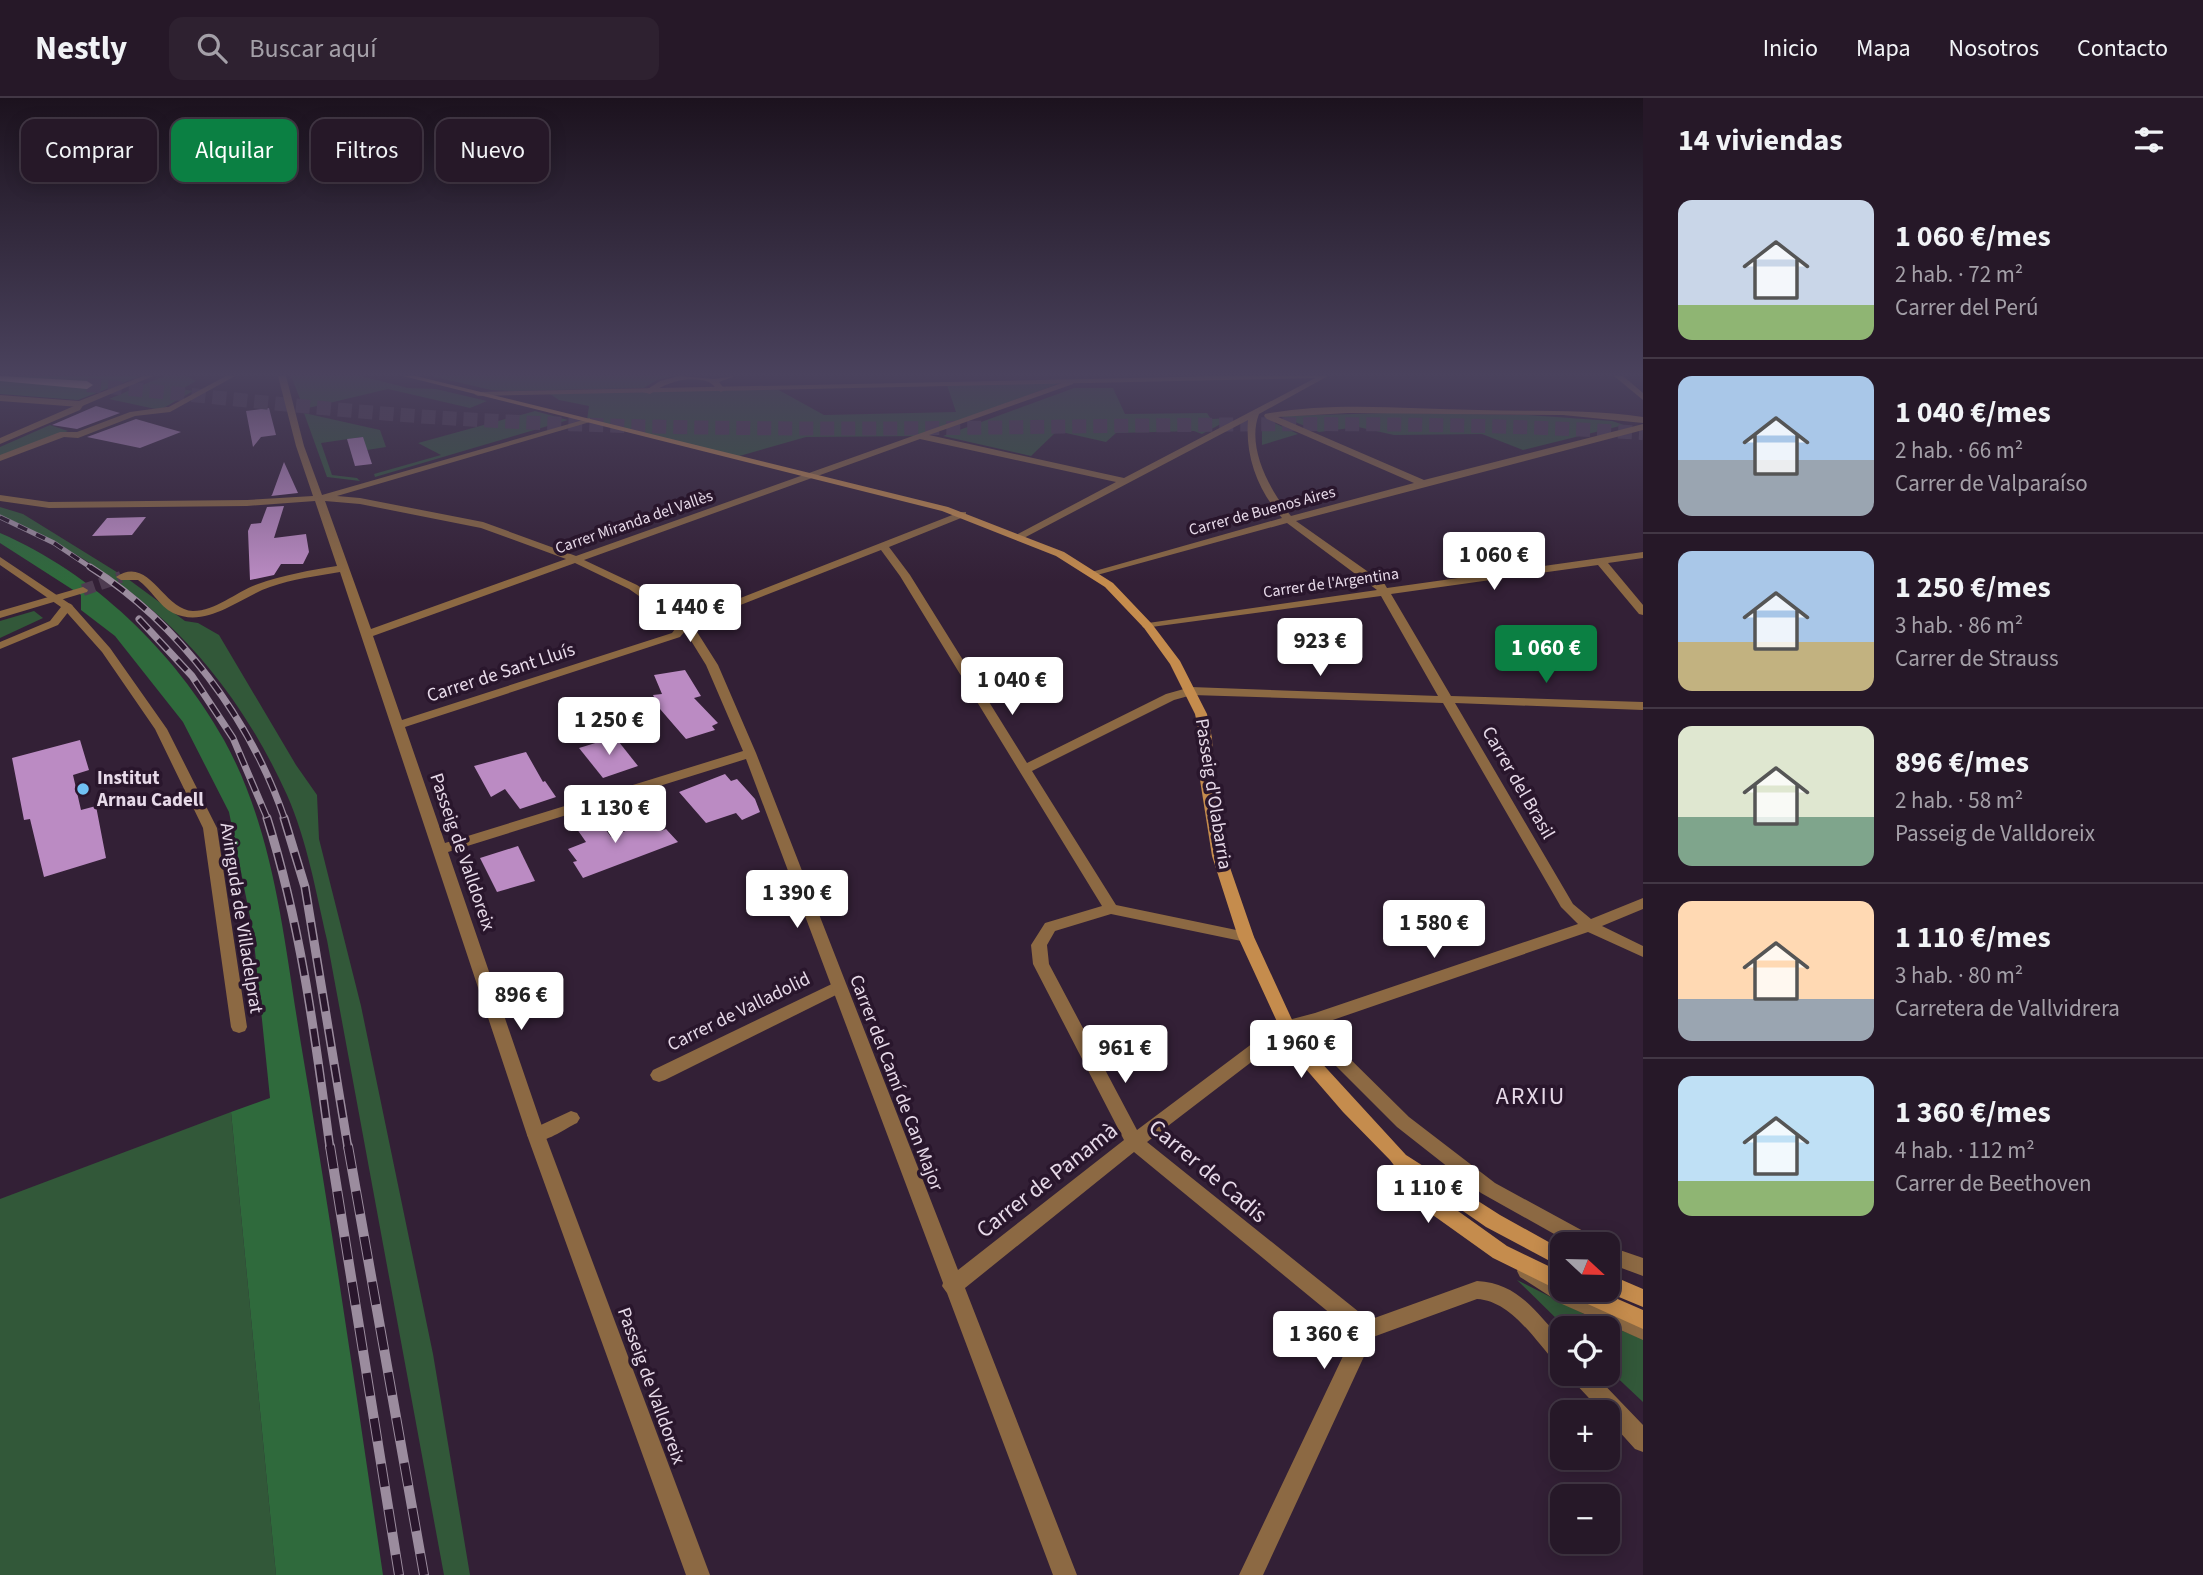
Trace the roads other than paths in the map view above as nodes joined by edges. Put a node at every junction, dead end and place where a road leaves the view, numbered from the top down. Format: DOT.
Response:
graph roads {
  1 [pos="34,445"];
  2 [pos="300,445"];
  3 [pos="502,445"];
  4 [pos="687,445"];
  5 [pos="896,445"];
  6 [pos="960,445"];
  7 [pos="1192,445"];
  8 [pos="1254,445"];
  9 [pos="1336,445"];
  10 [pos="1573,445"];
  11 [pos="0,458"];
  12 [pos="812,476"];
  13 [pos="1124,481"];
  14 [pos="1423,483"];
  15 [pos="0,498"];
  16 [pos="320,498"];
  17 [pos="963,514"];
  18 [pos="1289,520"];
  19 [pos="1020,537"];
  20 [pos="883,546"];
  21 [pos="1643,555"];
  22 [pos="575,559"];
  23 [pos="0,560"];
  24 [pos="1600,561"];
  25 [pos="343,568"];
  26 [pos="1093,573"];
  27 [pos="121,577"];
  28 [pos="83,590"];
  29 [pos="1383,592"];
  30 [pos="63,602"];
  31 [pos="1643,612"];
  32 [pos="0,615"];
  33 [pos="686,623"];
  34 [pos="1148,626"];
  35 [pos="367,634"];
  36 [pos="0,646"];
  37 [pos="1191,691"];
  38 [pos="1447,698"];
  39 [pos="1643,705"];
  40 [pos="398,724"];
  41 [pos="750,753"];
  42 [pos="1025,769"];
  43 [pos="439,850"];
  44 [pos="1643,903"];
  45 [pos="1111,909"];
  46 [pos="1589,926"];
  47 [pos="1246,937"];
  48 [pos="1643,952"];
  49 [pos="838,987"];
  50 [pos="1317,1019"];
  51 [pos="1287,1026"];
  52 [pos="239,1027"];
  53 [pos="659,1075"];
  54 [pos="571,1118"];
  55 [pos="537,1135"];
  56 [pos="1133,1142"];
  57 [pos="1396,1155"];
  58 [pos="1567,1232"];
  59 [pos="1500,1252"];
  60 [pos="1550,1254"];
  61 [pos="1620,1258"];
  62 [pos="1643,1267"];
  63 [pos="1550,1277"];
  64 [pos="953,1286"];
  65 [pos="1620,1288"];
  66 [pos="1643,1298"];
  67 [pos="1603,1302"];
  68 [pos="1643,1320"];
  69 [pos="1366,1330"];
  70 [pos="1643,1331"];
  71 [pos="1550,1342"];
  72 [pos="1591,1386"];
  73 [pos="1643,1441"];
  74 [pos="698,1575"];
  75 [pos="1065,1575"];
  76 [pos="1251,1575"];
  1 -- 11 [label="street"];
  2 -- 16 [label="street, Passeig de Valldoreix"];
  3 -- 16 [label="street"];
  4 -- 12 [label="main road, Passeig d'Olabarria"];
  5 -- 12 [label="street, Carrer Miranda del Vallès"];
  6 -- 13 [label="street"];
  7 -- 13 [label="street"];
  8 -- 18 [label="street, Carrer del Brasil"];
  9 -- 14 [label="street"];
  10 -- 14 [label="street, Carrer de Buenos Aires"];
  12 -- 17 [label="main road, Passeig d'Olabarria"];
  12 -- 22 [label="street, Carrer Miranda del Vallès"];
  13 -- 19 [label="street"];
  14 -- 18 [label="street, Carrer de Buenos Aires"];
  15 -- 16 [label="street"];
  16 -- 22 [label="street, Carrer del Camí de Can Major"];
  16 -- 25 [label="street, Passeig de Valldoreix"];
  17 -- 19 [label="main road, Passeig d'Olabarria"];
  17 -- 20 [label="street, Carrer de Sant Lluís"];
  18 -- 26 [label="street, Carrer de Buenos Aires"];
  18 -- 29 [label="street, Carrer del Brasil"];
  19 -- 26 [label="main road, Passeig d'Olabarria"];
  20 -- 33 [label="street, Carrer de Sant Lluís"];
  20 -- 42 [label="street"];
  21 -- 24 [label="street, Carrer de l'Argentina"];
  22 -- 33 [label="street, Carrer del Camí de Can Major"];
  22 -- 35 [label="street, Carrer Miranda del Vallès"];
  23 -- 30 [label="street, Avinguda de Villadelprat"];
  24 -- 29 [label="street, Carrer de l'Argentina"];
  24 -- 31 [label="street"];
  25 -- 27 [label="street"];
  25 -- 35 [label="street, Passeig de Valldoreix"];
  26 -- 34 [label="main road, Passeig d'Olabarria"];
  28 -- 30 [label="street"];
  29 -- 34 [label="street, Carrer de l'Argentina"];
  29 -- 38 [label="street, Carrer del Brasil"];
  30 -- 32 [label="street"];
  30 -- 36 [label="street"];
  30 -- 52 [label="street, Avinguda de Villadelprat"];
  33 -- 40 [label="street, Carrer de Sant Lluís"];
  33 -- 41 [label="street, Carrer del Camí de Can Major"];
  34 -- 37 [label="main road, Passeig d'Olabarria"];
  35 -- 40 [label="street, Passeig de Valldoreix"];
  37 -- 38 [label="street"];
  37 -- 42 [label="street"];
  37 -- 47 [label="main road, Passeig d'Olabarria"];
  38 -- 39 [label="street"];
  38 -- 46 [label="street, Carrer del Brasil"];
  40 -- 43 [label="street, Passeig de Valldoreix"];
  41 -- 43 [label="street"];
  41 -- 49 [label="street, Carrer del Camí de Can Major"];
  42 -- 45 [label="street"];
  43 -- 55 [label="street, Passeig de Valldoreix"];
  44 -- 46 [label="street, Carrer de Panamà"];
  45 -- 47 [label="street, Carrer de Cadis"];
  45 -- 56 [label="street, Carrer de Cadis"];
  46 -- 48 [label="street, Carrer del Brasil"];
  46 -- 50 [label="street, Carrer de Panamà"];
  47 -- 51 [label="main road, Passeig d'Olabarria"];
  49 -- 53 [label="street, Carrer de Valladolid"];
  49 -- 64 [label="street, Carrer del Camí de Can Major"];
  50 -- 51 [label="street, Carrer de Panamà"];
  50 -- 58 [label="street"];
  51 -- 56 [label="street, Carrer de Panamà"];
  51 -- 57 [label="main road, Passeig d'Olabarria"];
  54 -- 55 [label="street"];
  55 -- 74 [label="street, Passeig de Valldoreix"];
  56 -- 64 [label="street, Carrer de Panamà"];
  56 -- 69 [label="street, Carrer de Cadis"];
  57 -- 59 [label="main road"];
  57 -- 60 [label="main road"];
  59 -- 63 [label="main road"];
  59 -- 70 [label="street"];
  61 -- 62 [label="street"];
  64 -- 75 [label="street, Carrer del Camí de Can Major"];
  65 -- 66 [label="main road"];
  67 -- 68 [label="main road"];
  69 -- 71 [label="street"];
  69 -- 76 [label="street"];
  72 -- 73 [label="street"];
}
